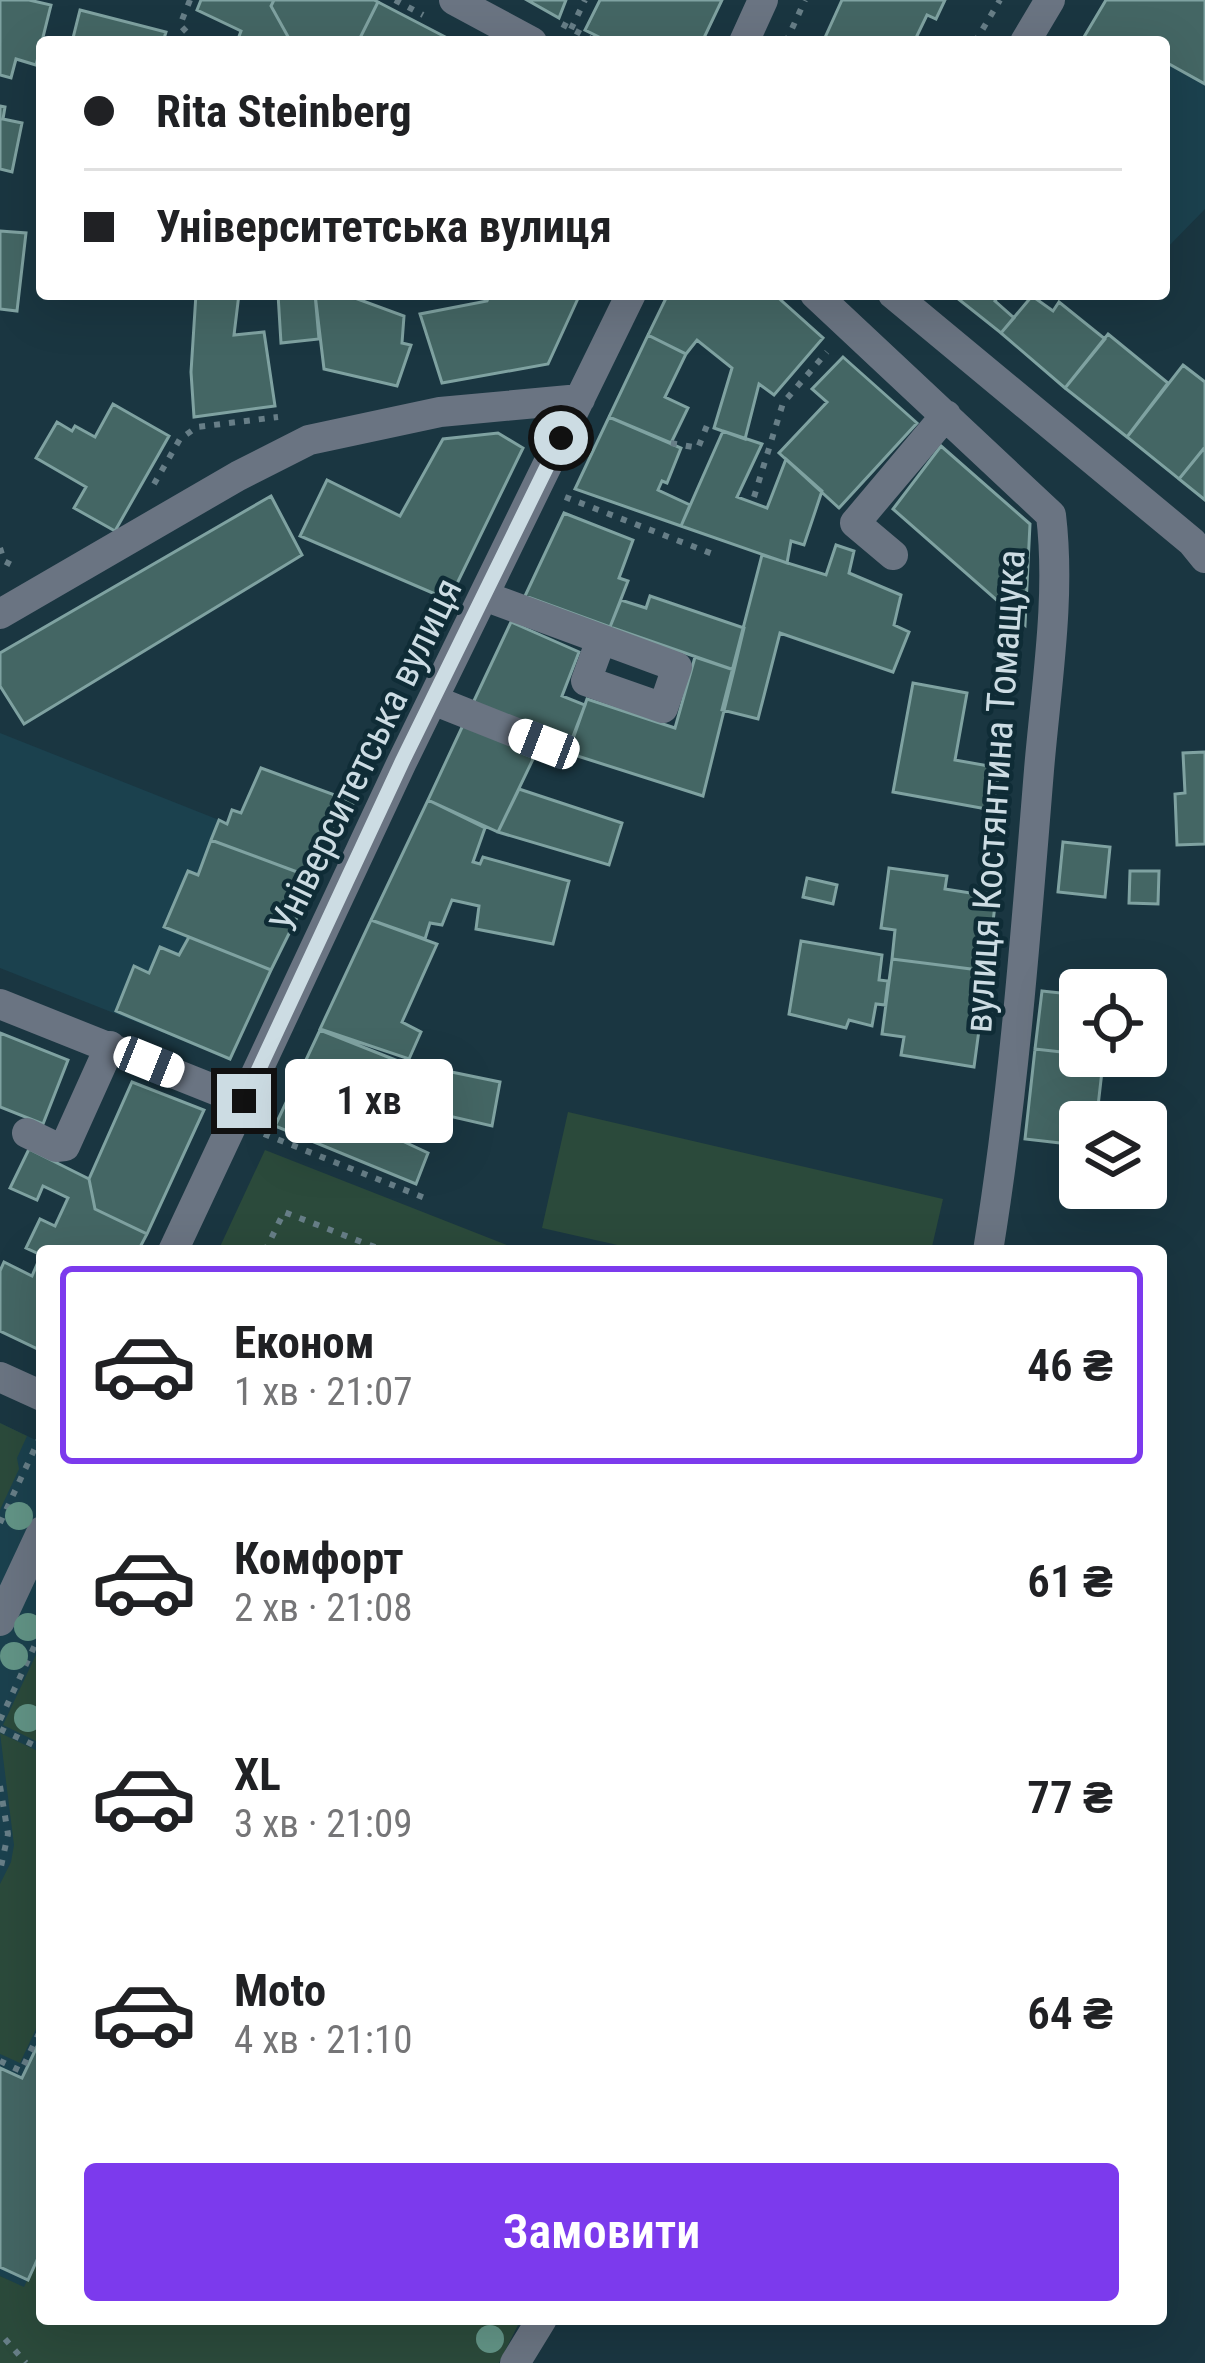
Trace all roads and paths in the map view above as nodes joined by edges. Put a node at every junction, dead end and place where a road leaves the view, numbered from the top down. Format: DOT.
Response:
graph roads {
  1 [pos="190,0"];
  2 [pos="454,0"];
  3 [pos="585,0"];
  4 [pos="763,0"];
  5 [pos="805,0"];
  6 [pos="1000,0"];
  7 [pos="1050,0"];
  8 [pos="571,28"];
  9 [pos="190,36"];
  10 [pos="521,36"];
  11 [pos="747,36"];
  12 [pos="789,36"];
  13 [pos="979,36"];
  14 [pos="1029,36"];
  15 [pos="629,300"];
  16 [pos="821,300"];
  17 [pos="900,300"];
  18 [pos="837,341"];
  19 [pos="580,399"];
  20 [pos="946,415"];
  21 [pos="710,418"];
  22 [pos="671,443"];
  23 [pos="562,496"];
  24 [pos="754,497"];
  25 [pos="893,555"];
  26 [pos="718,556"];
  27 [pos="1205,558"];
  28 [pos="484,596"];
  29 [pos="0,614"];
  30 [pos="601,640"];
  31 [pos="433,700"];
  32 [pos="544,744"];
  33 [pos="0,1004"];
  34 [pos="110,1046"];
  35 [pos="244,1101"];
  36 [pos="27,1133"];
  37 [pos="264,1134"];
  38 [pos="425,1198"];
  39 [pos="176,1245"];
  40 [pos="268,1245"];
  41 [pos="369,1245"];
  42 [pos="989,1245"];
  43 [pos="0,1377"];
  44 [pos="36,1393"];
  45 [pos="36,1445"];
  46 [pos="0,1523"];
  47 [pos="36,1544"];
  48 [pos="0,1622"];
  49 [pos="36,1643"];
  50 [pos="0,1720"];
  51 [pos="0,1729"];
  52 [pos="36,1746"];
  53 [pos="0,1786"];
  54 [pos="0,1871"];
  55 [pos="36,2039"];
  56 [pos="0,2061"];
  57 [pos="538,2325"];
  58 [pos="5,2339"];
  59 [pos="26,2363"];
  60 [pos="515,2363"];
  1 -- 9 [label="path"];
  2 -- 10 [label="street"];
  3 -- 8 [label="path"];
  4 -- 11 [label="street"];
  5 -- 12 [label="path"];
  6 -- 13 [label="path"];
  7 -- 14 [label="street"];
  15 -- 19 [label="street, Університетська вулиця"];
  16 -- 20 [label="street, вулиця Костянтина Томащука"];
  17 -- 27 [label="street"];
  18 -- 24 [label="path"];
  19 -- 28 [label="street, Університетська вулиця"];
  19 -- 29 [label="street"];
  20 -- 25 [label="street"];
  20 -- 42 [label="street, вулиця Костянтина Томащука"];
  21 -- 22 [label="path"];
  23 -- 26 [label="path"];
  28 -- 30 [label="street"];
  28 -- 31 [label="street, Університетська вулиця"];
  31 -- 32 [label="street"];
  31 -- 35 [label="street, Університетська вулиця"];
  33 -- 34 [label="street"];
  34 -- 35 [label="street"];
  34 -- 36 [label="street"];
  35 -- 39 [label="street, Університетська вулиця"];
  37 -- 38 [label="path"];
  40 -- 41 [label="path"];
  43 -- 44 [label="street"];
  45 -- 46 [label="path"];
  47 -- 48 [label="street"];
  49 -- 50 [label="path"];
  51 -- 52 [label="path"];
  53 -- 54 [label="path"];
  55 -- 56 [label="path"];
  57 -- 60 [label="street"];
  58 -- 59 [label="path"];
}
